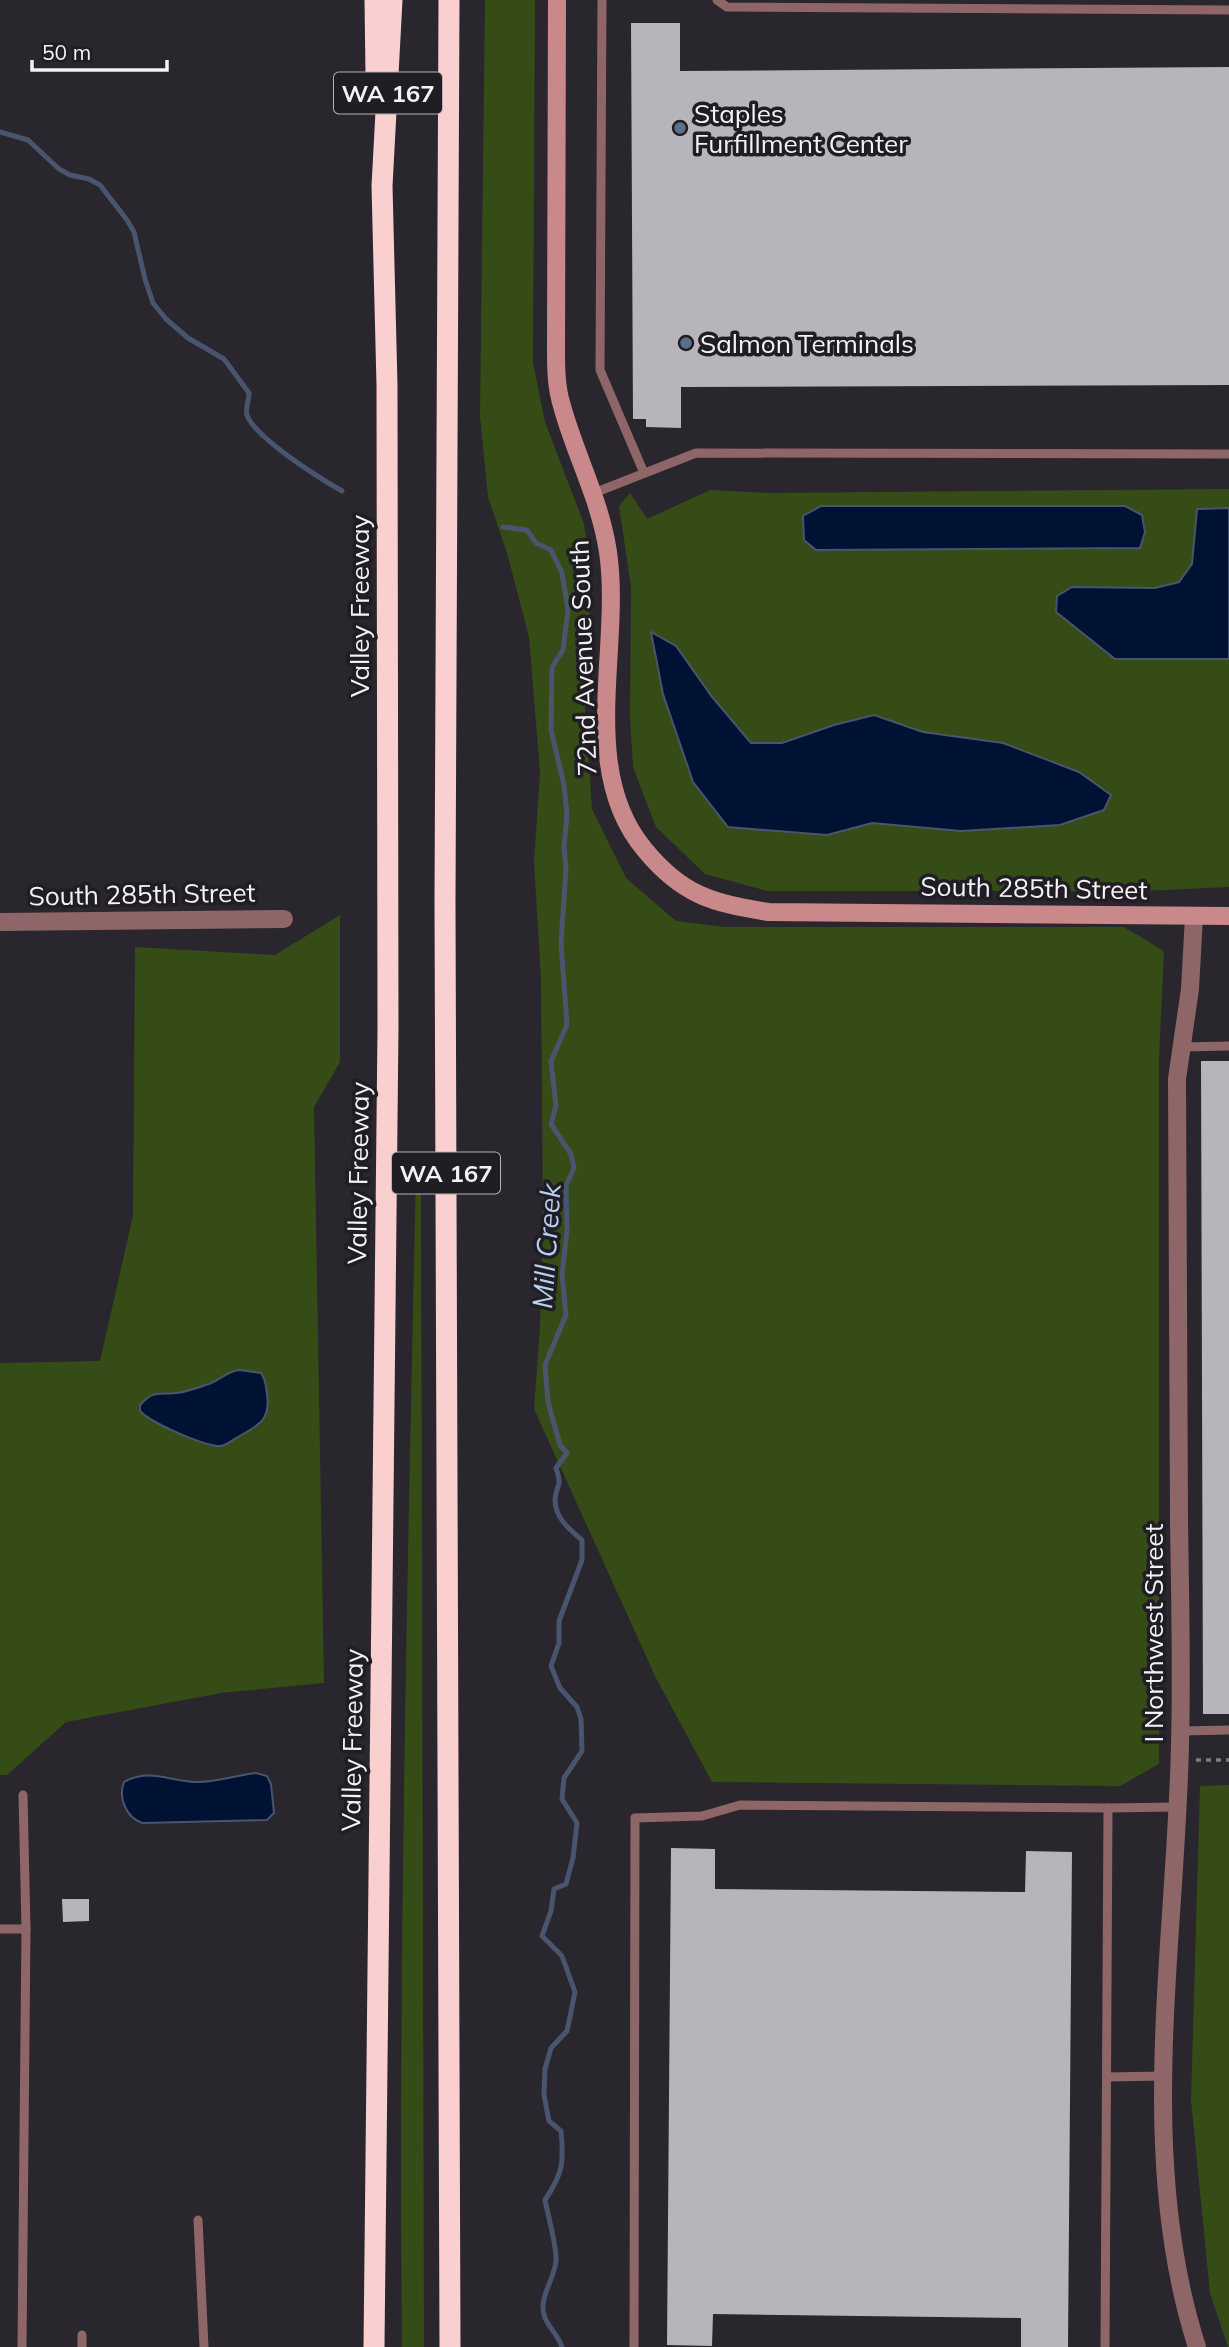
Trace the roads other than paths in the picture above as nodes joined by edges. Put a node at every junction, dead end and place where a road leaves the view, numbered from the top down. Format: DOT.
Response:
graph roads {
  1 [pos="375,0"];
  2 [pos="392,0"];
  3 [pos="449,0"];
  4 [pos="557,0"];
  5 [pos="602,0"];
  6 [pos="717,0"];
  7 [pos="1229,10"];
  8 [pos="382,186"];
  9 [pos="1229,454"];
  10 [pos="644,473"];
  11 [pos="594,493"];
  12 [pos="838,911"];
  13 [pos="1194,916"];
  14 [pos="1229,916"];
  15 [pos="284,919"];
  16 [pos="0,922"];
  17 [pos="1229,1046"];
  18 [pos="1182,1047"];
  19 [pos="1229,1730"];
  20 [pos="1181,1731"];
  21 [pos="23,1795"];
  22 [pos="1177,1807"];
  23 [pos="1108,1808"];
  24 [pos="0,1929"];
  25 [pos="26,1929"];
  26 [pos="1164,2076"];
  27 [pos="1107,2077"];
  28 [pos="198,2220"];
  29 [pos="82,2335"];
  30 [pos="22,2347"];
  31 [pos="82,2347"];
  32 [pos="204,2347"];
  33 [pos="374,2347"];
  34 [pos="450,2347"];
  35 [pos="634,2347"];
  36 [pos="1105,2347"];
  37 [pos="1197,2347"];
  1 -- 8 [label="highway"];
  2 -- 8 [label="highway, Valley Freeway / WA 167"];
  3 -- 34 [label="highway, WA 167"];
  4 -- 11 [label="street, 72nd Avenue South"];
  5 -- 10 [label="lane"];
  6 -- 7 [label="lane"];
  8 -- 33 [label="highway, Valley Freeway / WA 167"];
  9 -- 10 [label="lane"];
  10 -- 11 [label="lane"];
  11 -- 12 [label="street, 72nd Avenue South"];
  12 -- 13 [label="street, South 285th Street"];
  13 -- 14 [label="street, South 285th Street"];
  13 -- 18 [label="street, I Northwest Street"];
  15 -- 16 [label="street, South 285th Street"];
  17 -- 18 [label="lane"];
  18 -- 20 [label="street, I Northwest Street"];
  19 -- 20 [label="lane"];
  20 -- 22 [label="street, I Northwest Street"];
  21 -- 25 [label="lane"];
  22 -- 23 [label="lane"];
  22 -- 26 [label="street, I Northwest Street"];
  23 -- 27 [label="lane"];
  23 -- 35 [label="lane"];
  24 -- 25 [label="lane"];
  25 -- 30 [label="lane"];
  26 -- 27 [label="lane"];
  26 -- 37 [label="street, I Northwest Street"];
  27 -- 36 [label="lane"];
  28 -- 32 [label="lane"];
  29 -- 31 [label="lane"];
}
